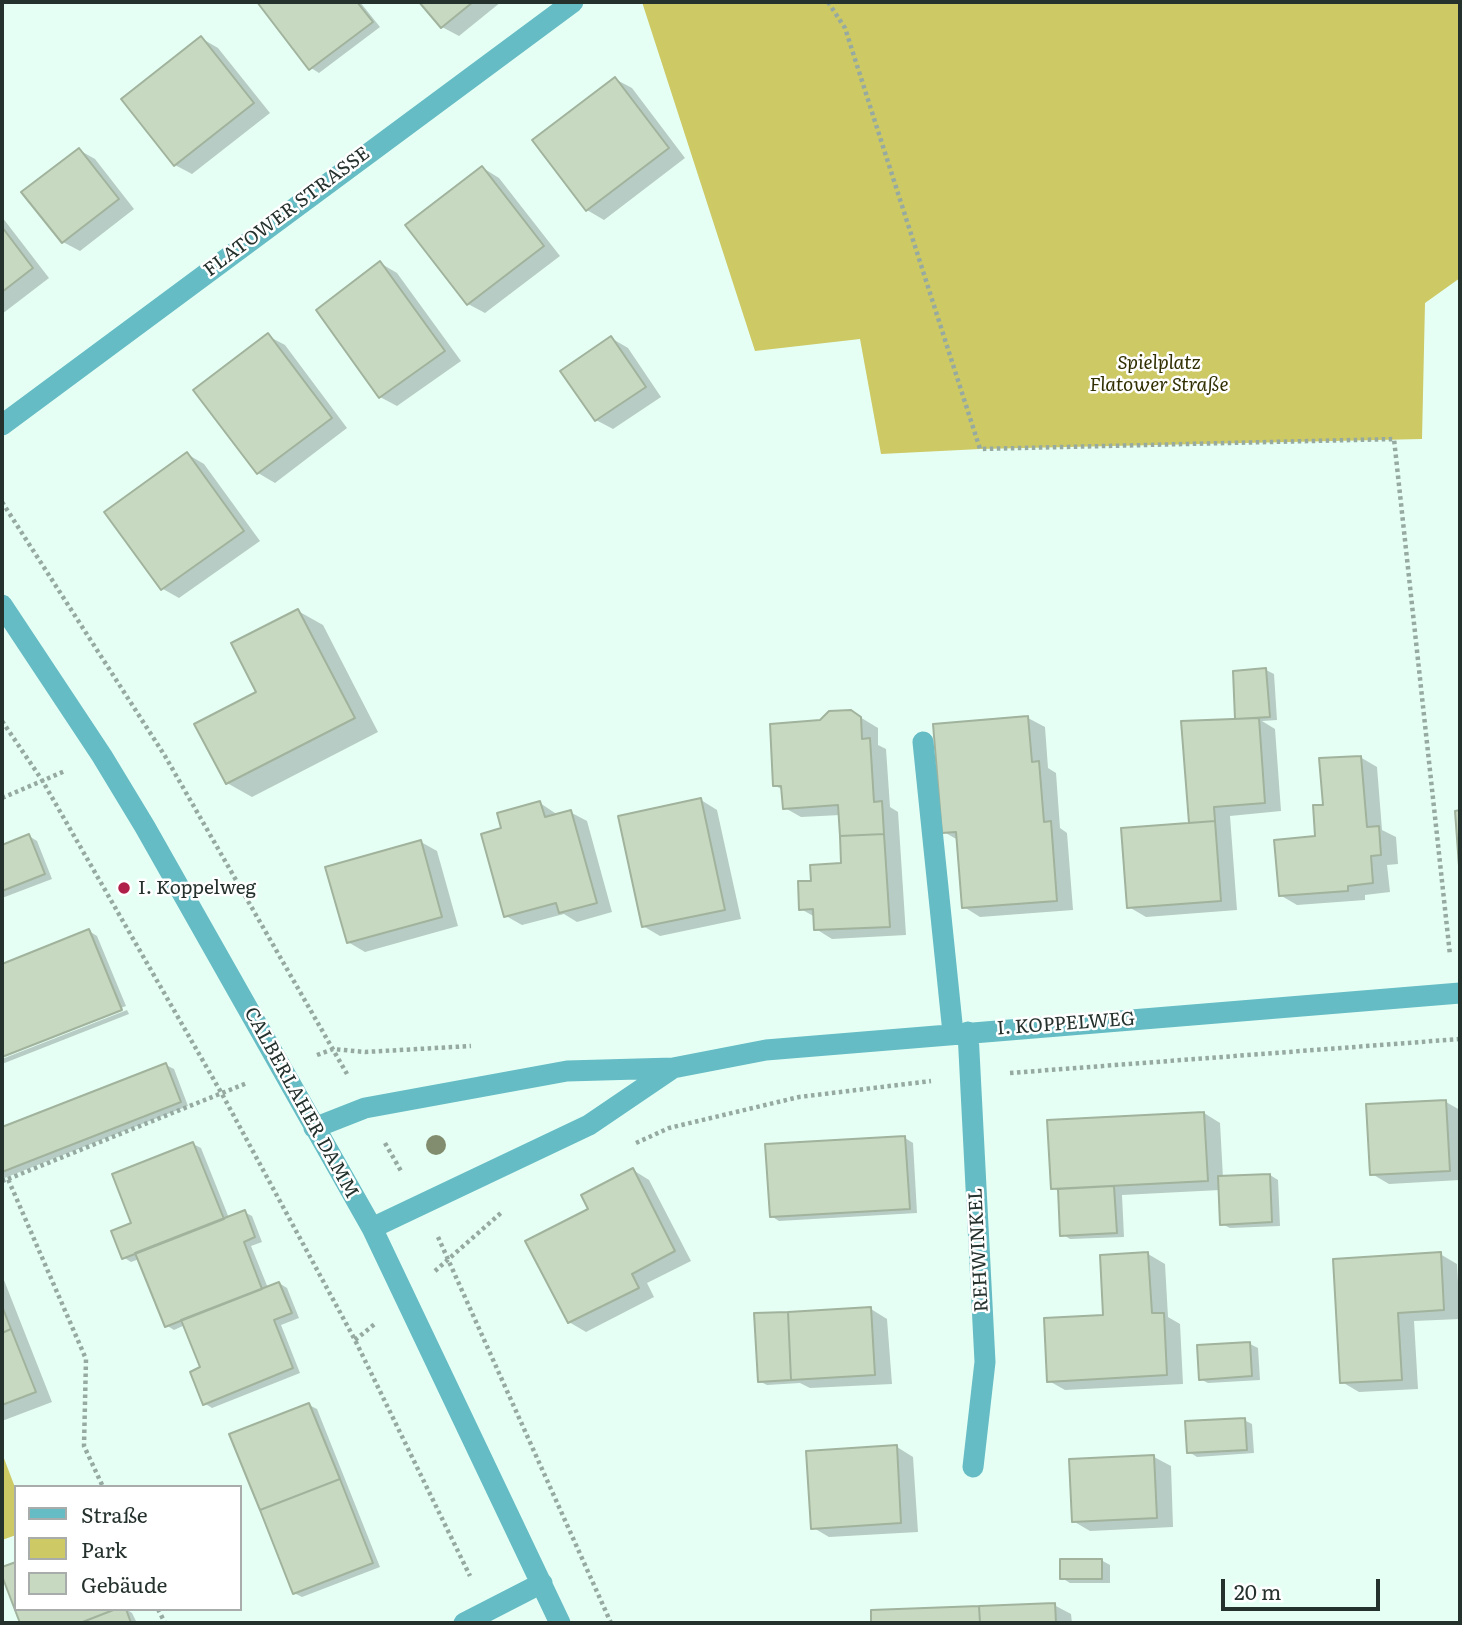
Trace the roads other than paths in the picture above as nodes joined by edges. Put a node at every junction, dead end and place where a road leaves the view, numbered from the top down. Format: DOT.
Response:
graph roads {
  1 [pos="573,2"];
  2 [pos="2,425"];
  3 [pos="2,605"];
  4 [pos="923,741"];
  5 [pos="1457,994"];
  6 [pos="961,1032"];
  7 [pos="673,1068"];
  8 [pos="314,1128"];
  9 [pos="372,1228"];
  10 [pos="973,1466"];
  11 [pos="542,1583"];
  12 [pos="464,1623"];
  13 [pos="560,1623"];
  1 -- 2 [label="street, FLATOWER STRASSE"];
  3 -- 8 [label="street, CALBERLAHER DAMM"];
  4 -- 6 [label="street, REHWINKEL"];
  5 -- 6 [label="street, I. KOPPELWEG"];
  6 -- 7 [label="street, I. KOPPELWEG"];
  6 -- 10 [label="street, REHWINKEL"];
  7 -- 8 [label="street, I. KOPPELWEG"];
  7 -- 9 [label="street, I. KOPPELWEG"];
  8 -- 9 [label="street, CALBERLAHER DAMM"];
  9 -- 11 [label="street, CALBERLAHER DAMM"];
  11 -- 12 [label="street"];
  11 -- 13 [label="street, CALBERLAHER DAMM"];
}
